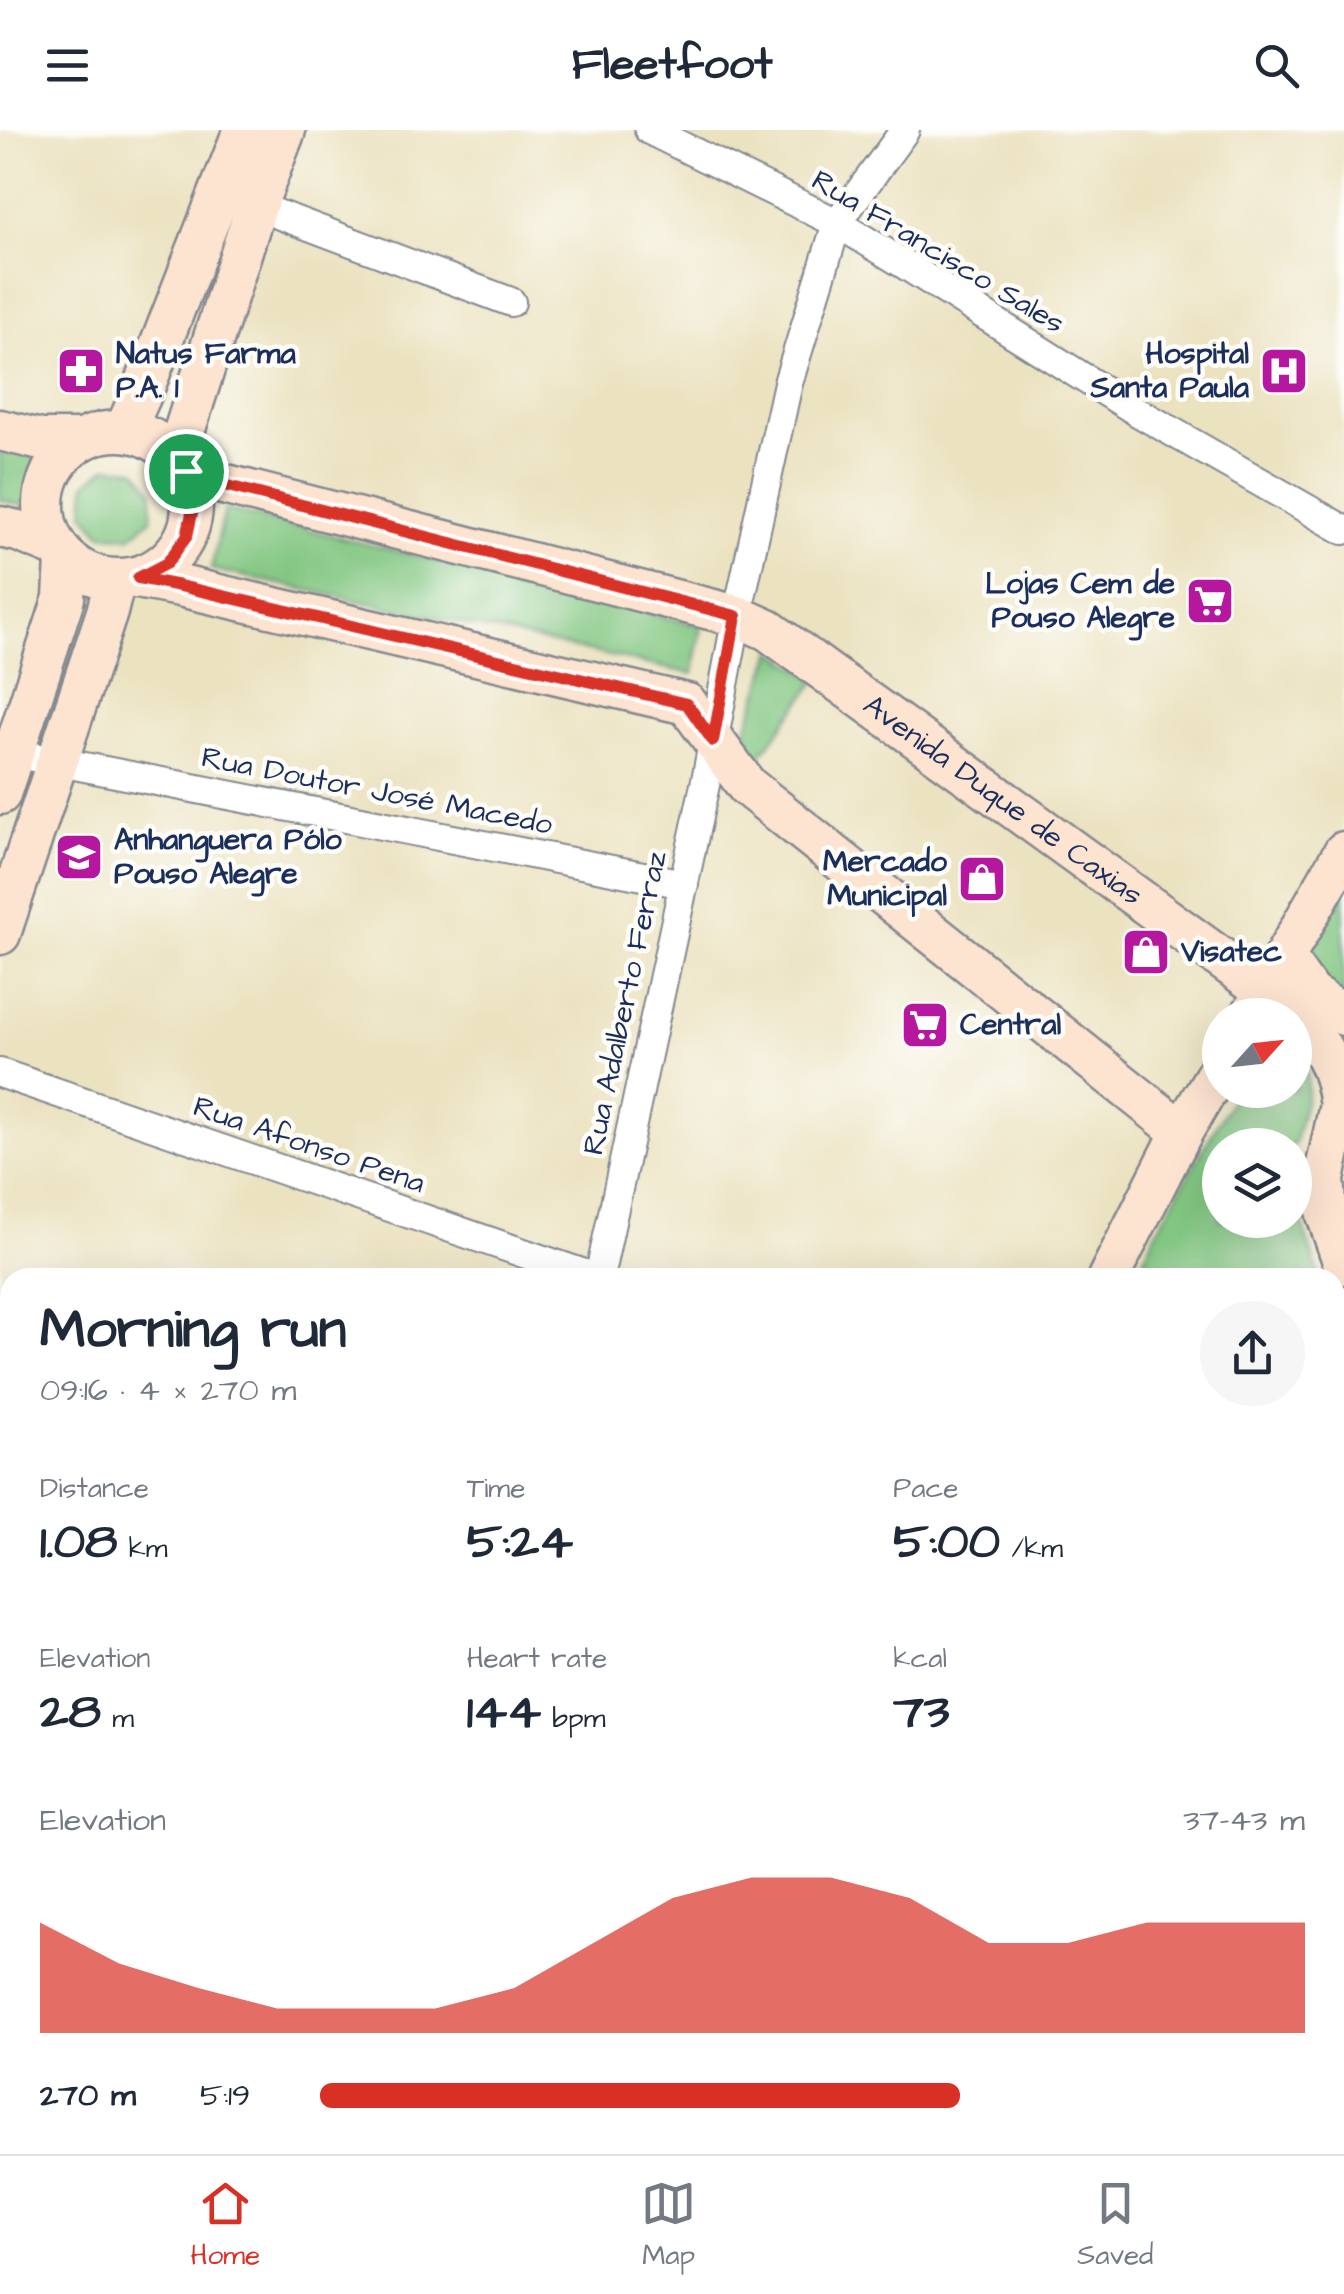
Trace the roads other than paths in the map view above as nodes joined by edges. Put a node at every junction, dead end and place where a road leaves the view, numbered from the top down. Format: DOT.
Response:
graph roads {
  1 [pos="244,130"];
  2 [pos="284,130"];
  3 [pos="649,130"];
  4 [pos="905,130"];
  5 [pos="256,206"];
  6 [pos="837,223"];
  7 [pos="511,302"];
  8 [pos="0,430"];
  9 [pos="125,430"];
  10 [pos="80,440"];
  11 [pos="181,464"];
  12 [pos="0,527"];
  13 [pos="1344,530"];
  14 [pos="61,553"];
  15 [pos="126,580"];
  16 [pos="736,616"];
  17 [pos="713,741"];
  18 [pos="14,753"];
  19 [pos="58,762"];
  20 [pos="0,794"];
  21 [pos="1344,852"];
  22 [pos="684,884"];
  23 [pos="0,934"];
  24 [pos="1277,998"];
  25 [pos="1278,998"];
  26 [pos="1284,998"];
  27 [pos="1344,1015"];
  28 [pos="1312,1036"];
  29 [pos="0,1073"];
  30 [pos="1202,1098"];
  31 [pos="1342,1101"];
  32 [pos="1182,1132"];
  33 [pos="1344,1264"];
  34 [pos="569,1268"];
  35 [pos="600,1268"];
  36 [pos="1113,1268"];
  1 -- 9 [label="street"];
  2 -- 5 [label="street"];
  3 -- 6 [label="street, Rua Francisco Sales"];
  4 -- 6 [label="street"];
  5 -- 7 [label="street"];
  5 -- 11 [label="street"];
  6 -- 13 [label="street, Rua Francisco Sales"];
  6 -- 16 [label="street"];
  8 -- 10 [label="street"];
  9 -- 10 [label="street"];
  9 -- 11 [label="street"];
  10 -- 14 [label="street"];
  11 -- 15 [label="street"];
  11 -- 16 [label="street, Avenida Duque de Caxias"];
  12 -- 14 [label="street"];
  14 -- 15 [label="street"];
  14 -- 18 [label="street"];
  15 -- 17 [label="street"];
  15 -- 19 [label="street"];
  16 -- 17 [label="street"];
  16 -- 24 [label="street, Avenida Duque de Caxias"];
  17 -- 22 [label="street, Rua Adalberto Ferraz"];
  17 -- 32 [label="street"];
  18 -- 19 [label="street, Rua Doutor José Macedo"];
  18 -- 20 [label="street"];
  19 -- 22 [label="street, Rua Doutor José Macedo"];
  19 -- 23 [label="street"];
  21 -- 25 [label="street"];
  22 -- 35 [label="street, Rua Adalberto Ferraz"];
  26 -- 27 [label="street"];
  28 -- 31 [label="street"];
  29 -- 34 [label="street, Rua Afonso Pena"];
  30 -- 32 [label="street"];
  31 -- 33 [label="street"];
  32 -- 36 [label="street"];
}
